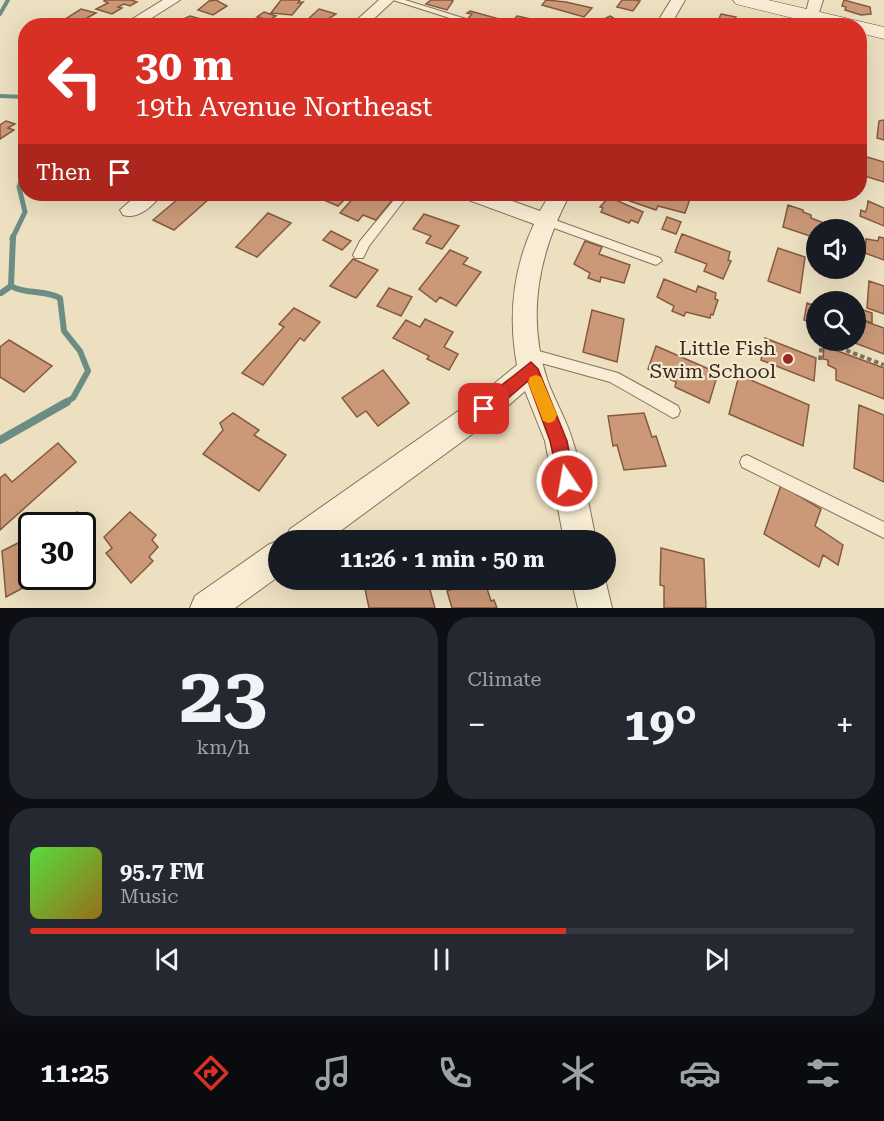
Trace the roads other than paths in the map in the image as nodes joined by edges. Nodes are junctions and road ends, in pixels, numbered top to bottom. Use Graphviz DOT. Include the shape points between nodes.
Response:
graph roads {
  1 [pos="173,0"];
  2 [pos="387,0"];
  3 [pos="397,0"];
  4 [pos="678,0"];
  5 [pos="743,0"];
  6 [pos="814,8"];
  7 [pos="143,18"];
  8 [pos="366,18"];
  9 [pos="459,18"];
  10 [pos="669,18"];
  11 [pos="836,18"];
  12 [pos="867,29"];
  13 [pos="884,33"];
  14 [pos="142,201"];
  15 [pos="398,201"];
  16 [pos="492,201"];
  17 [pos="556,201"];
  18 [pos="130,210"];
  19 [pos="544,220"];
  20 [pos="359,255"];
  21 [pos="656,261"];
  22 [pos="529,361"];
  23 [pos="673,411"];
  24 [pos="747,462"];
  25 [pos="316,530"];
  26 [pos="578,530"];
  27 [pos="884,530"];
  28 [pos="268,564"];
  29 [pos="591,590"];
  30 [pos="207,608"];
  31 [pos="595,608"];
  1 -- 7 [label="street"];
  2 -- 8 [label="street"];
  3 -- 9 [label="lane"];
  4 -- 10 [label="street"];
  5 -- 6 [label="main road"];
  6 -- 11 [label="main road"];
  12 -- 13 [label="main road"];
  14 -- 18 [label="street"];
  15 -- 20 [label="lane"];
  16 -- 19 [label="street"];
  17 -- 19 [label="street"];
  19 -- 21 [label="lane"];
  19 -- 22 [label="street" via="529,258 524,330"];
  22 -- 23 [label="lane" via="567,362 613,377"];
  22 -- 25 [label="street" via="484,409"];
  22 -- 26 [label="street" via="558,441"];
  24 -- 27 [label="lane"];
  28 -- 30 [label="street"];
  29 -- 31 [label="street"];
}
